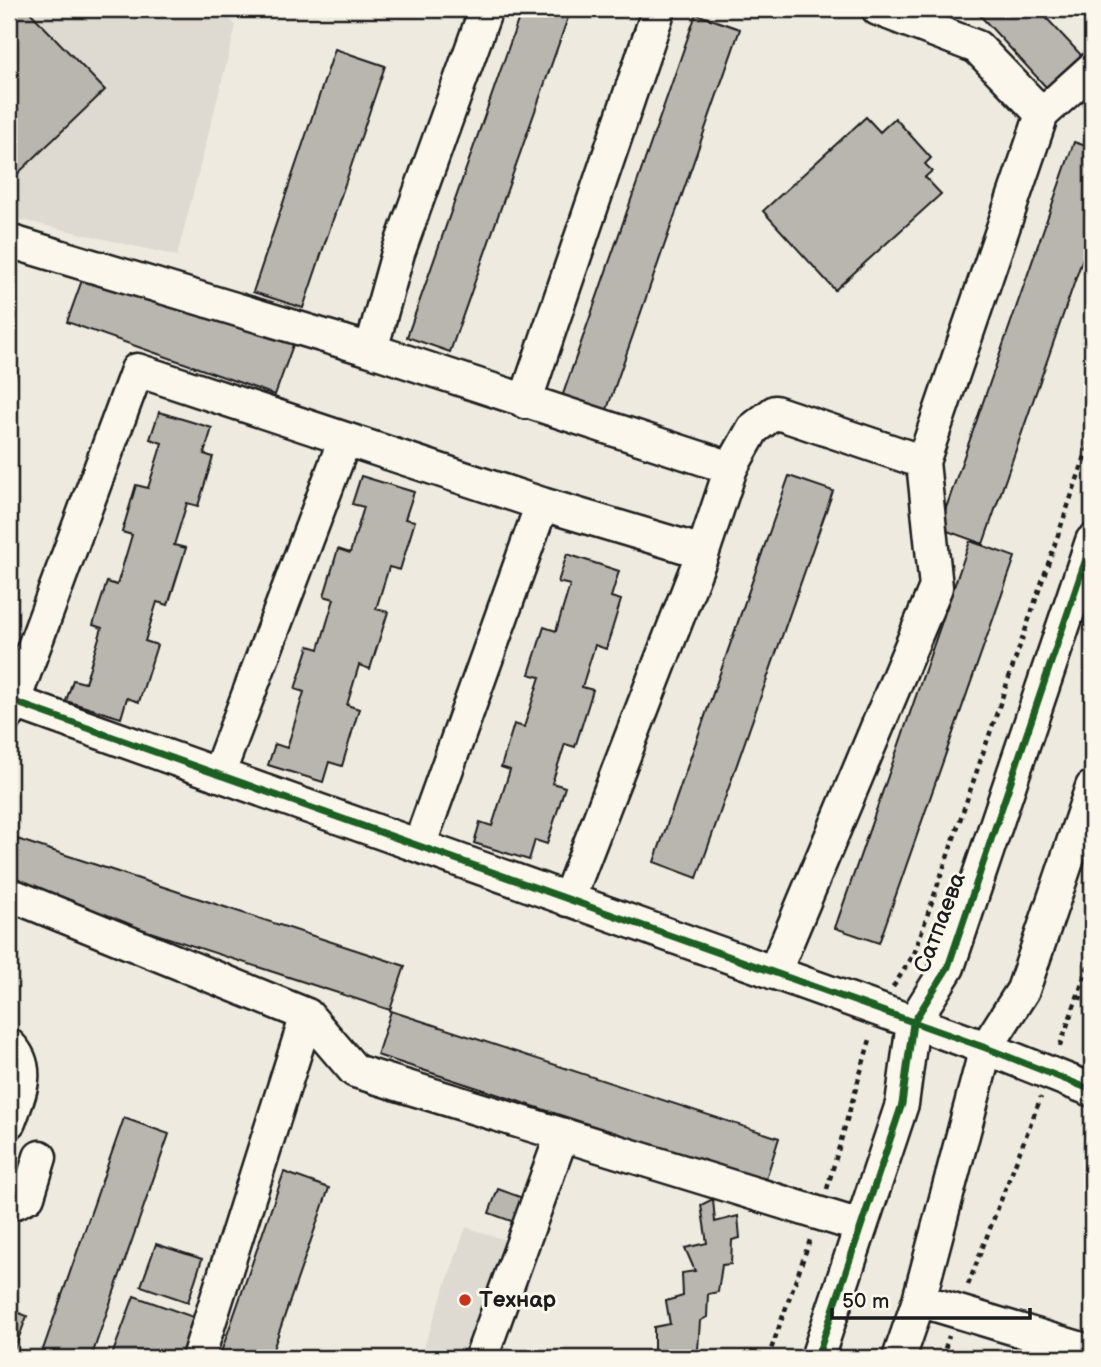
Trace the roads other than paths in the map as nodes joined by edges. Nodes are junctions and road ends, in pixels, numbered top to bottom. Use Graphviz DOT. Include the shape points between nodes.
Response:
graph roads {
  1 [pos="486,9"];
  2 [pos="659,9"];
  3 [pos="878,9"];
  4 [pos="942,9"];
  5 [pos="977,47"];
  6 [pos="1092,69"];
  7 [pos="1042,114"];
  8 [pos="9,241"];
  9 [pos="371,351"];
  10 [pos="525,402"];
  11 [pos="345,439"];
  12 [pos="923,462"];
  13 [pos="731,468"];
  14 [pos="542,504"];
  15 [pos="1092,541"];
  16 [pos="703,552"];
  17 [pos="10,705"];
  18 [pos="218,775"];
  19 [pos="1092,787"];
  20 [pos="419,846"];
  21 [pos="9,894"];
  22 [pos="568,900"];
  23 [pos="774,973"];
  24 [pos="307,1015"];
  25 [pos="913,1023"];
  26 [pos="9,1045"];
  27 [pos="986,1048"];
  28 [pos="1092,1090"];
  29 [pos="9,1122"];
  30 [pos="562,1135"];
  31 [pos="40,1157"];
  32 [pos="9,1201"];
  33 [pos="860,1227"];
  34 [pos="919,1300"];
  35 [pos="1092,1352"];
  36 [pos="198,1358"];
  37 [pos="481,1358"];
  38 [pos="817,1358"];
  39 [pos="899,1358"];
  1 -- 9 [label="street" via="398,253"];
  2 -- 10 [label="street"];
  3 -- 5 [label="street"];
  4 -- 5 [label="street"];
  5 -- 7 [label="street"];
  6 -- 7 [label="street"];
  7 -- 12 [label="street"];
  8 -- 9 [label="street"];
  9 -- 10 [label="street"];
  10 -- 13 [label="street"];
  11 -- 14 [label="street"];
  11 -- 17 [label="street" via="137,370"];
  11 -- 18 [label="street"];
  12 -- 13 [label="street" via="775,412 753,429"];
  12 -- 23 [label="street" via="936,587"];
  13 -- 16 [label="street"];
  14 -- 16 [label="street"];
  14 -- 20 [label="street"];
  15 -- 25 [label="street, Сатпаева" via="948,967"];
  16 -- 22 [label="street"];
  17 -- 18 [label="street"];
  18 -- 20 [label="street"];
  19 -- 27 [label="street" via="1023,990"];
  20 -- 22 [label="street"];
  21 -- 24 [label="street"];
  22 -- 23 [label="street"];
  23 -- 25 [label="street"];
  24 -- 30 [label="street" via="355,1071"];
  24 -- 36 [label="street"];
  25 -- 27 [label="street"];
  25 -- 33 [label="street, Сатпаева" via="902,1104"];
  26 -- 29 [label="street" via="23,1067 21,1091"];
  27 -- 28 [label="street"];
  27 -- 34 [label="street"];
  30 -- 33 [label="street"];
  30 -- 37 [label="street"];
  31 -- 32 [label="street" via="28,1196"];
  33 -- 38 [label="street, Сатпаева"];
  34 -- 35 [label="street"];
  34 -- 39 [label="street"];
}
